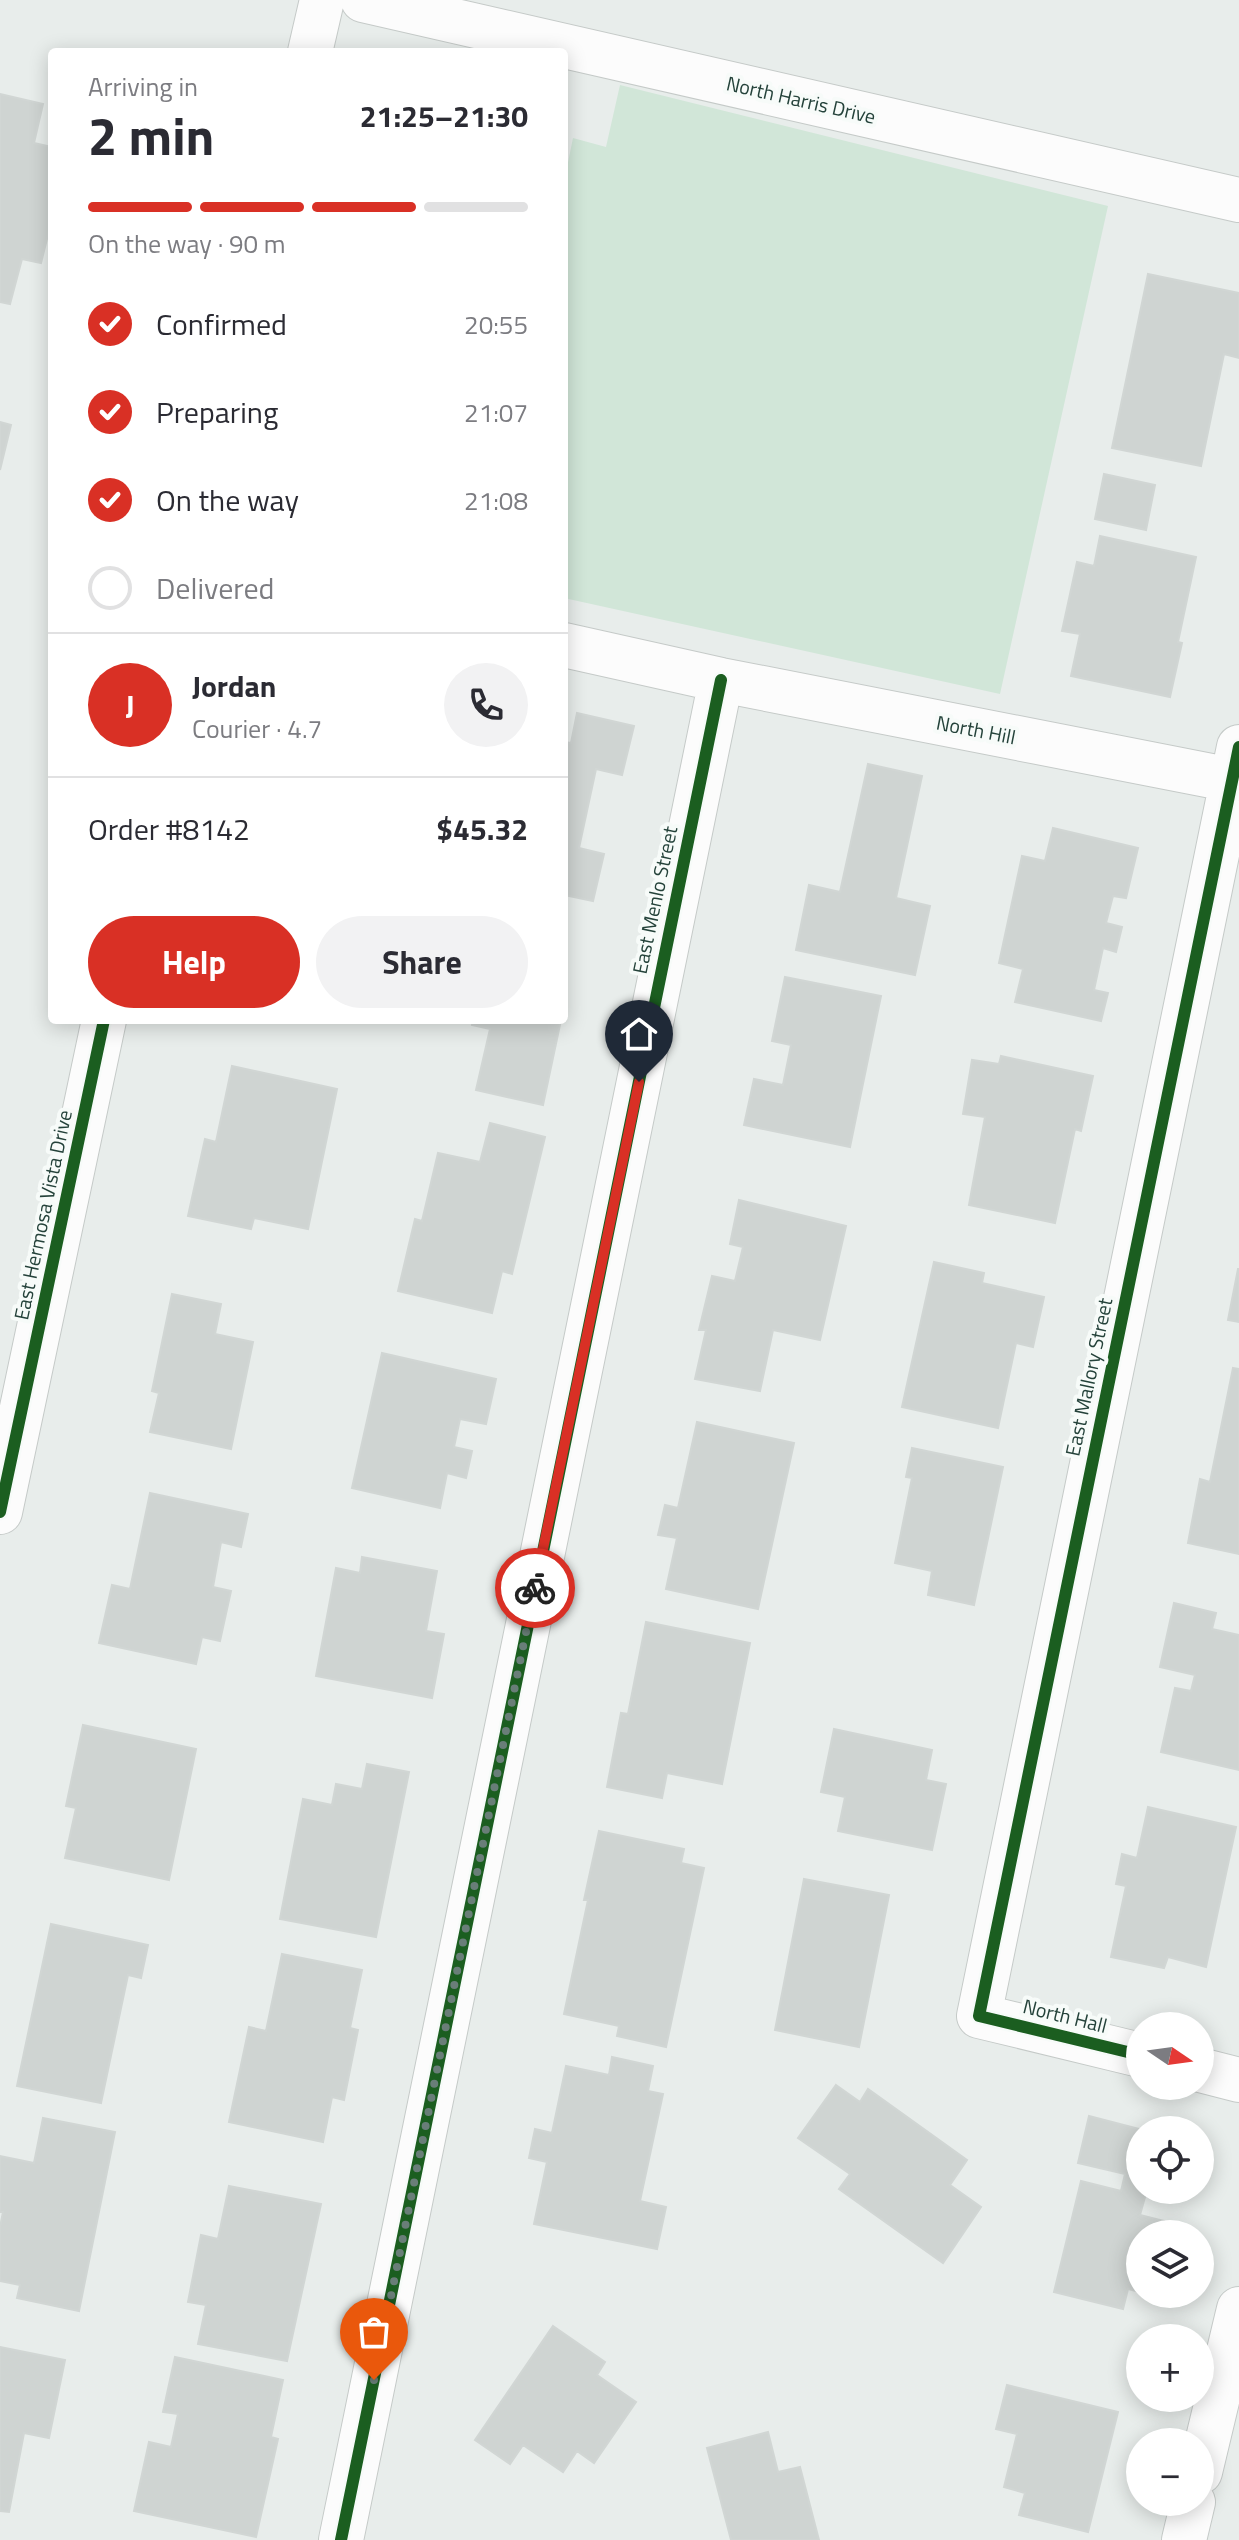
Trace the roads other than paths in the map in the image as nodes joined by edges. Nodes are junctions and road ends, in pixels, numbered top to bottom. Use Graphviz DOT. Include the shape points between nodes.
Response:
graph roads {
  1 [pos="322,0"];
  2 [pos="363,0"];
  3 [pos="311,48"];
  4 [pos="1239,200"];
  5 [pos="568,646"];
  6 [pos="721,680"];
  7 [pos="1235,764"];
  8 [pos="103,1024"];
  9 [pos="0,1512"];
  10 [pos="979,2016"];
  11 [pos="1126,2052"];
  12 [pos="1214,2074"];
  13 [pos="1239,2080"];
  14 [pos="1239,2309"];
  15 [pos="1211,2428"];
  16 [pos="1190,2516"];
  17 [pos="351,2538"];
  18 [pos="1184,2540"];
  1 -- 3 [label="street"];
  2 -- 4 [label="street, North Harris Drive"];
  5 -- 6 [label="street, North Hill"];
  6 -- 7 [label="street, North Hill"];
  6 -- 17 [label="street, East Menlo Street"];
  7 -- 10 [label="street, East Mallory Street"];
  8 -- 9 [label="street, East Hermosa Vista Drive"];
  10 -- 11 [label="street, North Hall"];
  12 -- 13 [label="street"];
  14 -- 15 [label="street"];
  16 -- 18 [label="street"];
}
